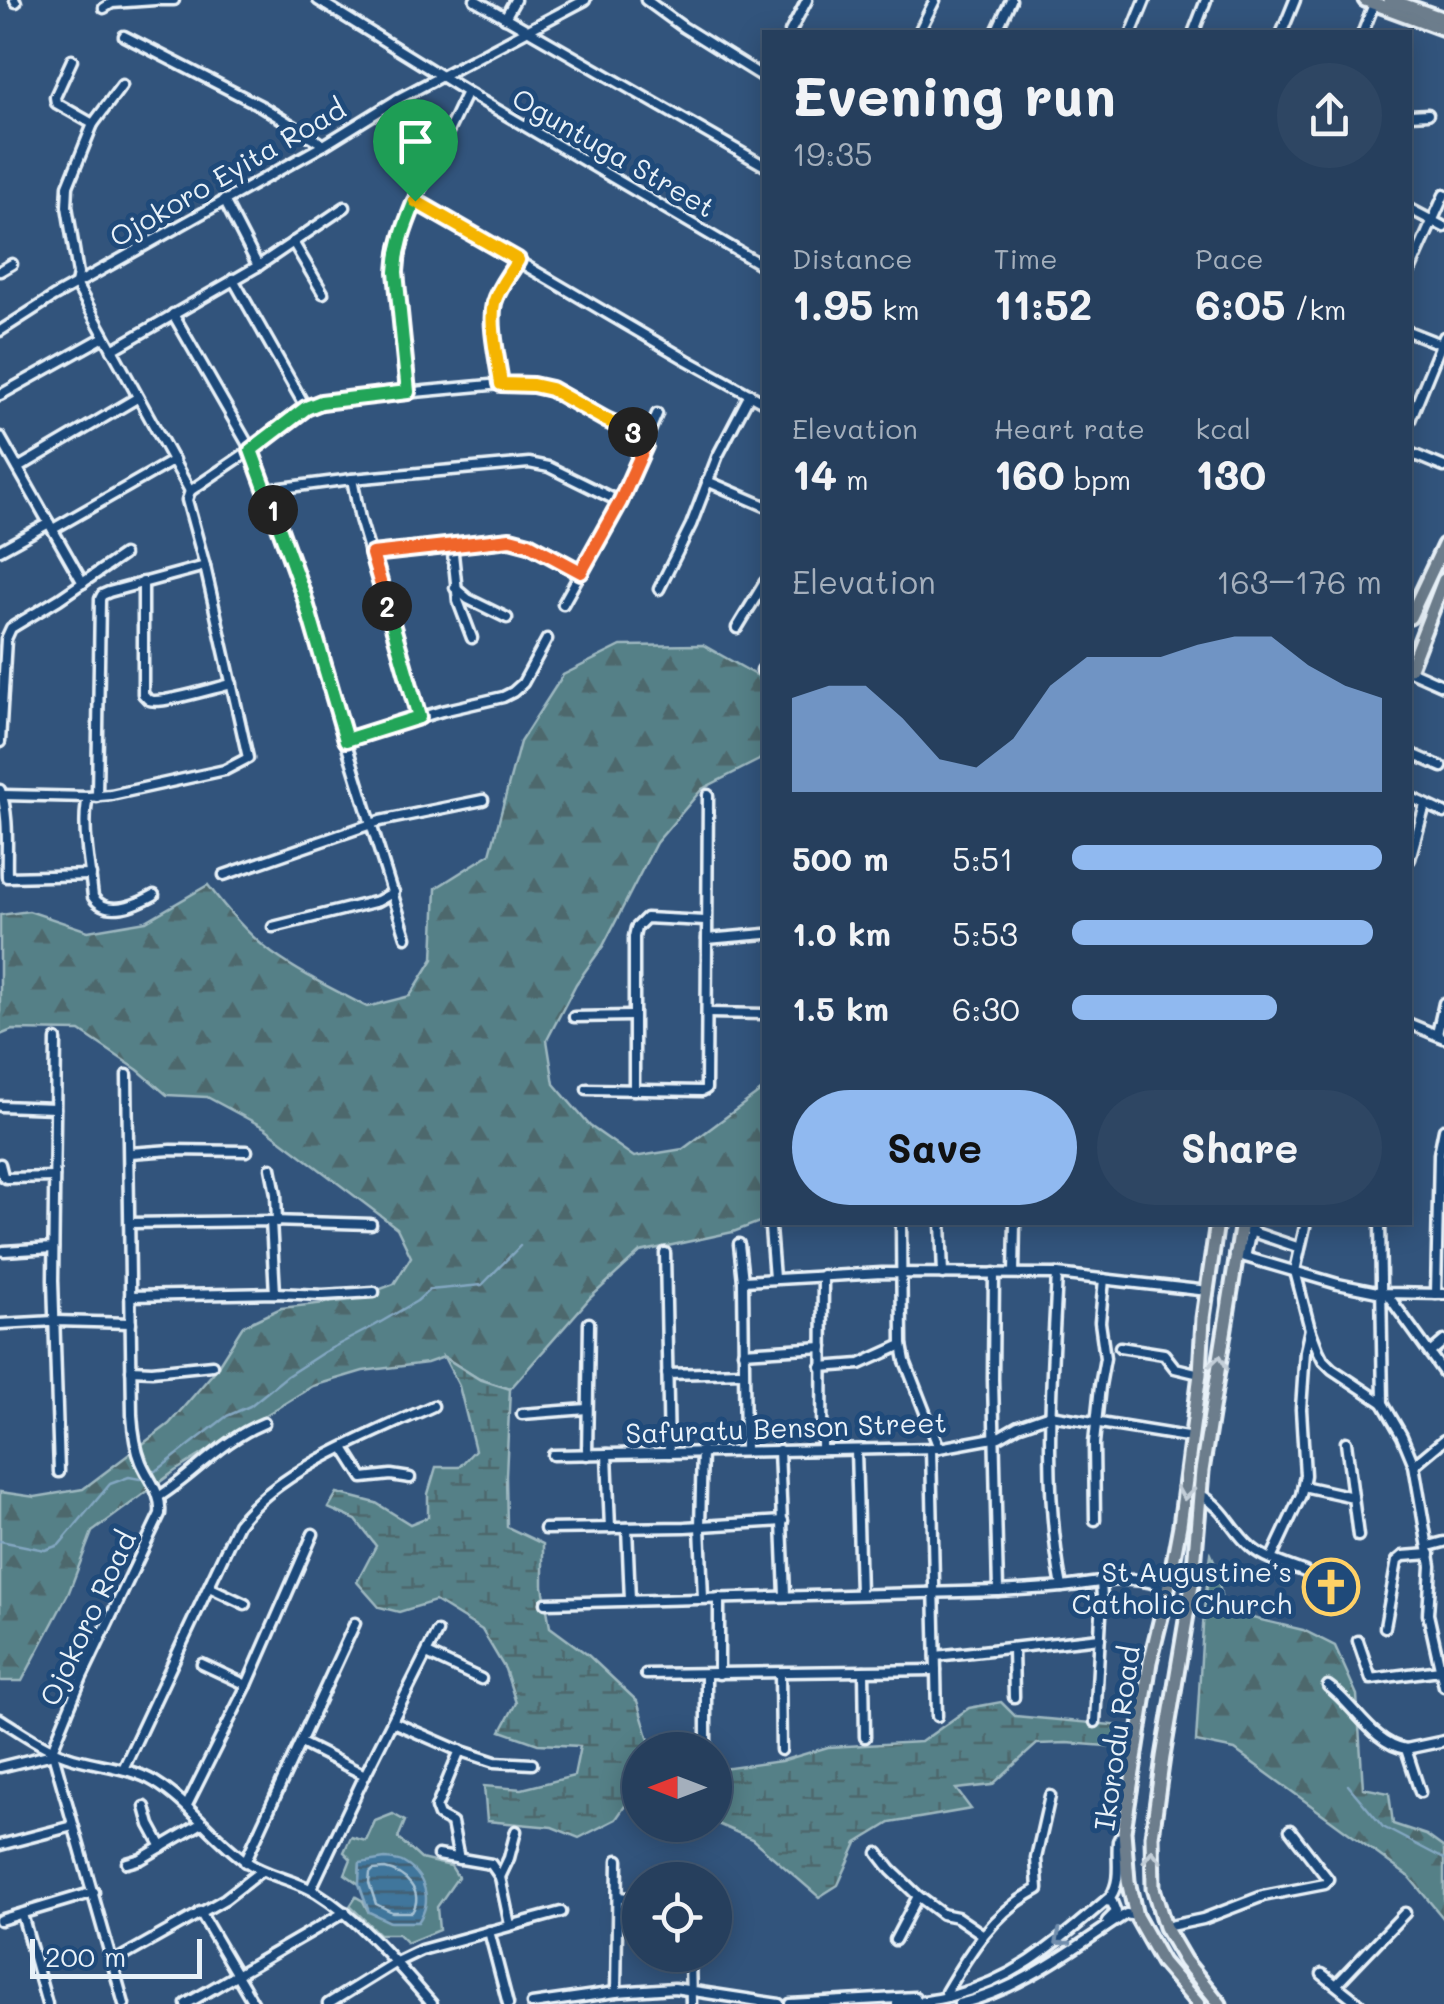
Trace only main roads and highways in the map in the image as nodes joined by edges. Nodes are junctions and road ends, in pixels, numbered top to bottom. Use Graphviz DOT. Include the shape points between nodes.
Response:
graph roads {
  1 [pos="1390,0"];
  2 [pos="1369,2"];
  3 [pos="1439,22"];
  4 [pos="1444,545"];
  5 [pos="1444,580"];
  6 [pos="1412,614"];
  7 [pos="1412,664"];
  8 [pos="1217,1225"];
  9 [pos="1247,1226"];
  10 [pos="1153,1888"];
  11 [pos="1130,1889"];
  12 [pos="1138,1921"];
  13 [pos="1163,1922"];
  14 [pos="1198,2004"];
  15 [pos="1220,2004"];
  1 -- 3 [label="highway"];
  2 -- 3 [label="highway"];
  4 -- 6 [label="highway"];
  5 -- 7 [label="highway"];
  8 -- 11 [label="highway, Ikorodu Road, one-way" via="1193,1438 1124,1836"];
  10 -- 9 [label="highway, Ikorodu Road, one-way" via="1152,1836 1200,1494"];
  10 -- 11 [label="highway" via="1144,1894"];
  10 -- 13 [label="highway, Ikorodu Road"];
  11 -- 12 [label="highway, Ikorodu Road"];
  12 -- 13 [label="highway" via="1149,1913"];
  12 -- 14 [label="highway, Ikorodu Road"];
  13 -- 15 [label="highway, Ikorodu Road"];
}
